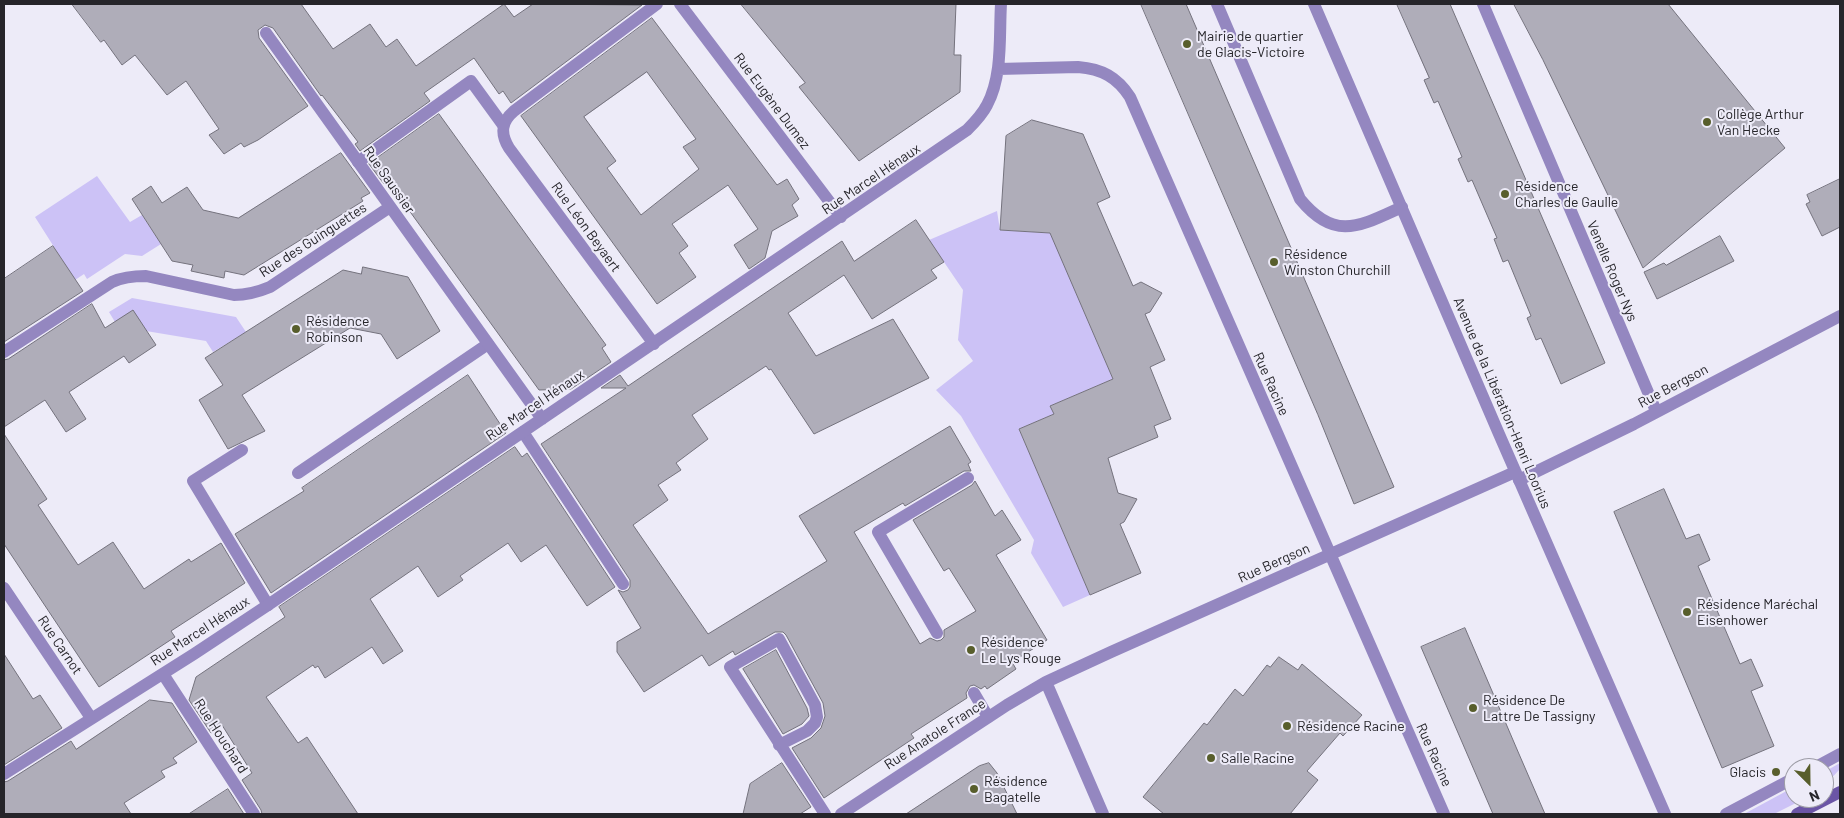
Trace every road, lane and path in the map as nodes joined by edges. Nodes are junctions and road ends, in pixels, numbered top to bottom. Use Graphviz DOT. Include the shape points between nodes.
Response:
graph roads {
  1 [pos="657,4"];
  2 [pos="680,4"];
  3 [pos="1001,4"];
  4 [pos="1217,4"];
  5 [pos="1314,4"];
  6 [pos="1483,4"];
  7 [pos="266,33"];
  8 [pos="998,69"];
  9 [pos="503,125"];
  10 [pos="358,162"];
  11 [pos="390,207"];
  12 [pos="1402,207"];
  13 [pos="841,217"];
  14 [pos="1840,316"];
  15 [pos="488,344"];
  16 [pos="654,344"];
  17 [pos="4,352"];
  18 [pos="1656,412"];
  19 [pos="542,420"];
  20 [pos="523,432"];
  21 [pos="242,450"];
  22 [pos="298,473"];
  23 [pos="1517,476"];
  24 [pos="968,478"];
  25 [pos="1330,554"];
  26 [pos="623,584"];
  27 [pos="4,588"];
  28 [pos="268,605"];
  29 [pos="937,633"];
  30 [pos="162,674"];
  31 [pos="1046,682"];
  32 [pos="974,693"];
  33 [pos="988,717"];
  34 [pos="91,718"];
  35 [pos="779,745"];
  36 [pos="4,774"];
  37 [pos="1784,783"];
  38 [pos="1840,792"];
  39 [pos="254,814"];
  40 [pos="825,814"];
  41 [pos="841,814"];
  42 [pos="1103,814"];
  43 [pos="1444,814"];
  44 [pos="1665,814"];
  45 [pos="1726,814"];
  46 [pos="1797,814"];
  1 -- 9 [label="street" via="514,111"];
  2 -- 13 [label="street, Rue Eugène Dumez"];
  3 -- 8 [label="street, Rue Marcel Hénaux"];
  4 -- 12 [label="street" via="1300,199 1309,210 1326,222 1348,227 1361,225"];
  5 -- 12 [label="street, Avenue de la Libération-Henri Loorius"];
  6 -- 18 [label="street, Venelle Roger Nys"];
  7 -- 10 [label="street, Rue Saussier"];
  8 -- 13 [label="street, Rue Marcel Hénaux" via="987,106 967,130"];
  8 -- 25 [label="street, Rue Racine" via="1090,68 1108,75 1123,87 1137,110"];
  9 -- 10 [label="street, Rue Léon Beyaert" via="470,82"];
  9 -- 16 [label="street, Rue Léon Beyaert" via="503,136 509,148"];
  10 -- 11 [label="street, Rue Saussier"];
  11 -- 15 [label="street, Rue Saussier"];
  11 -- 17 [label="street, Rue des Guinguettes" via="259,292 234,295 146,276 122,278"];
  12 -- 23 [label="street, Avenue de la Libération-Henri Loorius"];
  13 -- 16 [label="street, Rue Marcel Hénaux"];
  14 -- 18 [label="street, Rue Bergson"];
  15 -- 19 [label="street, Rue Saussier"];
  15 -- 22 [label="street"];
  16 -- 19 [label="street, Rue Marcel Hénaux"];
  18 -- 23 [label="street, Rue Bergson"];
  19 -- 20 [label="street, Rue Marcel Hénaux"];
  20 -- 26 [label="street"];
  20 -- 28 [label="street, Rue Marcel Hénaux"];
  21 -- 28 [label="street" via="193,481"];
  23 -- 25 [label="street, Rue Bergson"];
  23 -- 44 [label="street, Avenue de la Libération-Henri Loorius"];
  24 -- 29 [label="street" via="878,532"];
  25 -- 31 [label="street, Rue Bergson"];
  25 -- 43 [label="street, Rue Racine"];
  27 -- 34 [label="street, Rue Carnot"];
  28 -- 30 [label="street, Rue Marcel Hénaux"];
  30 -- 34 [label="street, Rue Marcel Hénaux"];
  30 -- 39 [label="street, Rue Houchard"];
  31 -- 33 [label="street, Rue Anatole France"];
  31 -- 42 [label="street"];
  32 -- 33 [label="street"];
  33 -- 41 [label="street, Rue Anatole France"];
  34 -- 36 [label="street, Rue Marcel Hénaux"];
  35 -- 35 [label="street" via="730,667 779,639 815,705 817,717 807,731"];
  35 -- 40 [label="street"];
  37 -- 45 [label="street"];
  38 -- 46 [label="main road"];
}
